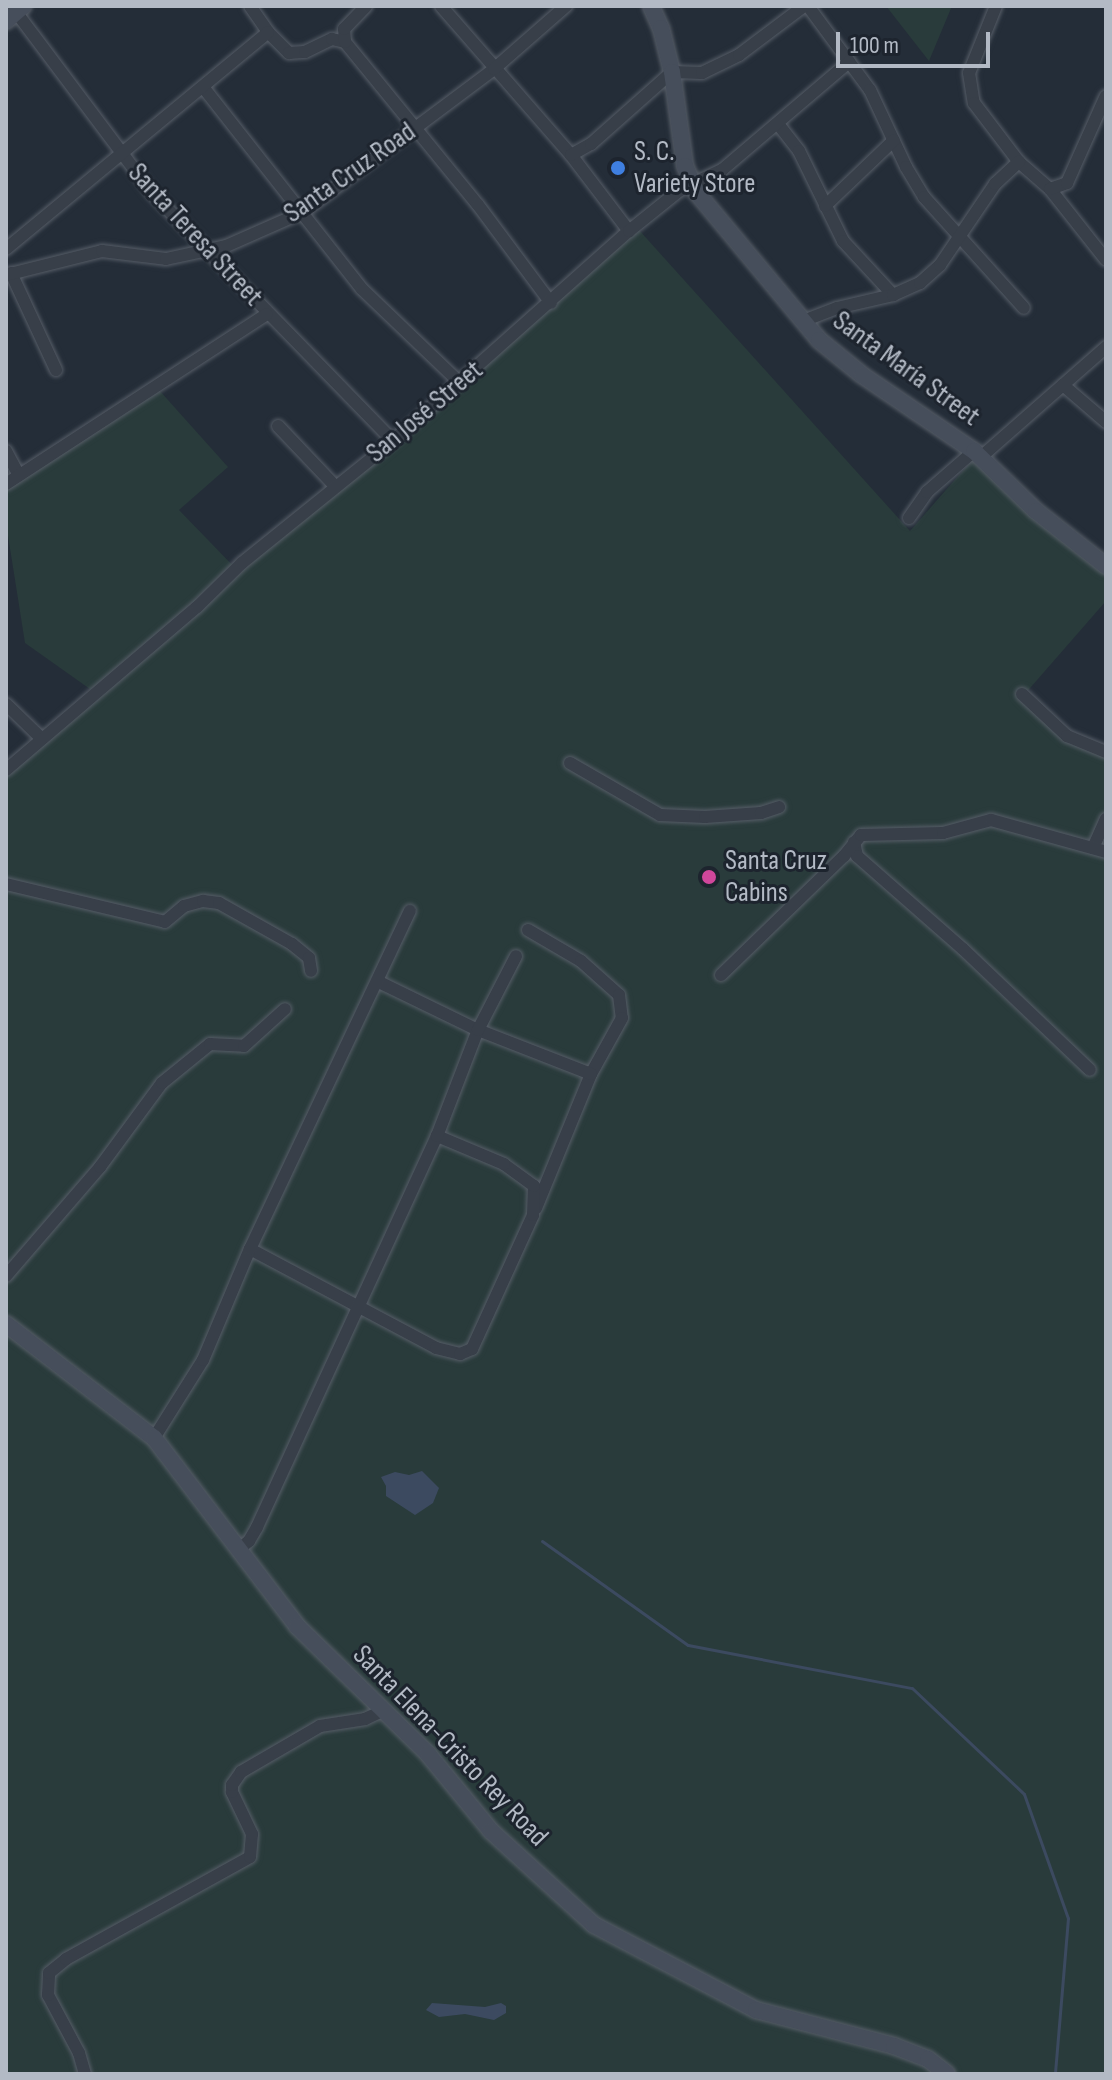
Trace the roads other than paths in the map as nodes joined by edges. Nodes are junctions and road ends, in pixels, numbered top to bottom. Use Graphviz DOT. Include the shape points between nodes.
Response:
graph roads {
  1 [pos="250,6"];
  2 [pos="366,6"];
  3 [pos="441,6"];
  4 [pos="566,6"];
  5 [pos="651,6"];
  6 [pos="806,6"];
  7 [pos="996,6"];
  8 [pos="15,13"];
  9 [pos="268,32"];
  10 [pos="340,37"];
  11 [pos="849,62"];
  12 [pos="494,69"];
  13 [pos="672,72"];
  14 [pos="203,87"];
  15 [pos="1106,96"];
  16 [pos="778,124"];
  17 [pos="416,127"];
  18 [pos="894,140"];
  19 [pos="119,152"];
  20 [pos="571,155"];
  21 [pos="1019,162"];
  22 [pos="691,184"];
  23 [pos="1050,189"];
  24 [pos="825,206"];
  25 [pos="303,212"];
  26 [pos="629,231"];
  27 [pos="959,237"];
  28 [pos="6,249"];
  29 [pos="208,250"];
  30 [pos="1106,260"];
  31 [pos="8,274"];
  32 [pos="893,295"];
  33 [pos="551,303"];
  34 [pos="1024,308"];
  35 [pos="267,314"];
  36 [pos="803,321"];
  37 [pos="1106,347"];
  38 [pos="56,370"];
  39 [pos="460,383"];
  40 [pos="1063,385"];
  41 [pos="1106,422"];
  42 [pos="278,426"];
  43 [pos="393,441"];
  44 [pos="6,451"];
  45 [pos="977,454"];
  46 [pos="19,475"];
  47 [pos="6,484"];
  48 [pos="335,486"];
  49 [pos="909,518"];
  50 [pos="1106,566"];
  51 [pos="1022,694"];
  52 [pos="6,704"];
  53 [pos="41,738"];
  54 [pos="1106,752"];
  55 [pos="570,763"];
  56 [pos="6,770"];
  57 [pos="779,807"];
  58 [pos="1106,819"];
  59 [pos="854,842"];
  60 [pos="1100,850"];
  61 [pos="6,884"];
  62 [pos="410,911"];
  63 [pos="528,930"];
  64 [pos="516,956"];
  65 [pos="311,971"];
  66 [pos="721,975"];
  67 [pos="379,982"];
  68 [pos="285,1009"];
  69 [pos="478,1030"];
  70 [pos="1090,1070"];
  71 [pos="591,1074"];
  72 [pos="437,1136"];
  73 [pos="533,1215"];
  74 [pos="250,1249"];
  75 [pos="6,1276"];
  76 [pos="359,1305"];
  77 [pos="6,1324"];
  78 [pos="154,1438"];
  79 [pos="238,1550"];
  80 [pos="384,1710"];
  81 [pos="85,2074"];
  82 [pos="947,2074"];
  1 -- 9 [label="street"];
  2 -- 10 [label="street"];
  3 -- 12 [label="street"];
  4 -- 12 [label="street, Santa Cruz Road"];
  5 -- 13 [label="main road, Santa María Street"];
  6 -- 11 [label="street"];
  6 -- 13 [label="street" via="739,55 702,73"];
  7 -- 21 [label="street" via="972,62 970,92"];
  8 -- 19 [label="street, Santa Teresa Street"];
  9 -- 10 [label="street" via="289,53"];
  9 -- 14 [label="street"];
  10 -- 17 [label="street"];
  11 -- 16 [label="street, San José Street"];
  11 -- 18 [label="street" via="878,103"];
  12 -- 17 [label="street, Santa Cruz Road"];
  12 -- 20 [label="street"];
  13 -- 20 [label="street" via="591,144"];
  13 -- 22 [label="main road, Santa María Street"];
  14 -- 19 [label="street"];
  14 -- 25 [label="street"];
  15 -- 23 [label="street" via="1067,183"];
  16 -- 22 [label="street, San José Street" via="722,170"];
  16 -- 24 [label="street" via="799,151"];
  17 -- 25 [label="street, Santa Cruz Road"];
  17 -- 33 [label="street"];
  18 -- 24 [label="street"];
  18 -- 27 [label="street" via="924,197"];
  19 -- 28 [label="street"];
  19 -- 29 [label="street, Santa Teresa Street"];
  20 -- 26 [label="street"];
  21 -- 23 [label="street"];
  21 -- 27 [label="street" via="995,184"];
  22 -- 26 [label="street, San José Street"];
  22 -- 36 [label="main road, Santa María Street"];
  23 -- 30 [label="street"];
  24 -- 32 [label="street" via="843,241"];
  25 -- 29 [label="street, Santa Cruz Road"];
  25 -- 39 [label="street" via="362,289"];
  26 -- 33 [label="street, San José Street"];
  27 -- 32 [label="street" via="931,274"];
  27 -- 34 [label="street"];
  29 -- 31 [label="street, Santa Cruz Road" via="166,259 102,251"];
  29 -- 35 [label="street, Santa Teresa Street"];
  31 -- 38 [label="street"];
  32 -- 36 [label="street"];
  33 -- 39 [label="street, San José Street"];
  35 -- 43 [label="street, Santa Teresa Street"];
  35 -- 46 [label="street"];
  36 -- 45 [label="main road, Santa María Street" via="862,375"];
  37 -- 40 [label="street"];
  39 -- 43 [label="street, San José Street"];
  40 -- 41 [label="street"];
  40 -- 45 [label="street"];
  42 -- 48 [label="street"];
  43 -- 48 [label="street, San José Street"];
  44 -- 46 [label="street"];
  45 -- 49 [label="street" via="927,492"];
  45 -- 50 [label="main road, Santa María Street" via="1036,511"];
  46 -- 47 [label="street"];
  48 -- 53 [label="street, San José Street"];
  51 -- 54 [label="street" via="1067,736"];
  52 -- 53 [label="street"];
  53 -- 56 [label="street, San José Street"];
  55 -- 57 [label="street" via="660,815 705,817"];
  58 -- 60 [label="street"];
  59 -- 60 [label="street" via="861,835 943,833 991,820"];
  59 -- 66 [label="street"];
  59 -- 70 [label="street" via="863,862"];
  61 -- 65 [label="street" via="165,922 184,906 219,903 292,944 309,958"];
  62 -- 67 [label="street"];
  63 -- 71 [label="street" via="581,961 619,995 622,1018"];
  64 -- 69 [label="street"];
  67 -- 69 [label="street"];
  67 -- 74 [label="street"];
  68 -- 75 [label="street" via="244,1046 210,1044 162,1083 100,1167"];
  69 -- 71 [label="street"];
  69 -- 72 [label="street"];
  71 -- 73 [label="street"];
  72 -- 73 [label="street" via="504,1164 534,1186"];
  72 -- 76 [label="street"];
  73 -- 76 [label="street" via="472,1349 460,1354 436,1348"];
  74 -- 76 [label="street"];
  74 -- 78 [label="street" via="203,1360"];
  76 -- 79 [label="street" via="257,1527"];
  77 -- 78 [label="main road, Santa Elena-Cristo Rey Road"];
  78 -- 79 [label="main road, Santa Elena-Cristo Rey Road"];
  79 -- 80 [label="main road, Santa Elena-Cristo Rey Road" via="297,1626"];
  80 -- 81 [label="street" via="365,1719 320,1726 241,1772 232,1792 252,1834 250,1857 49,1973 48,1995"];
  80 -- 82 [label="main road, Santa Elena-Cristo Rey Road" via="491,1831 604,1932 756,2010 909,2051"];
}
